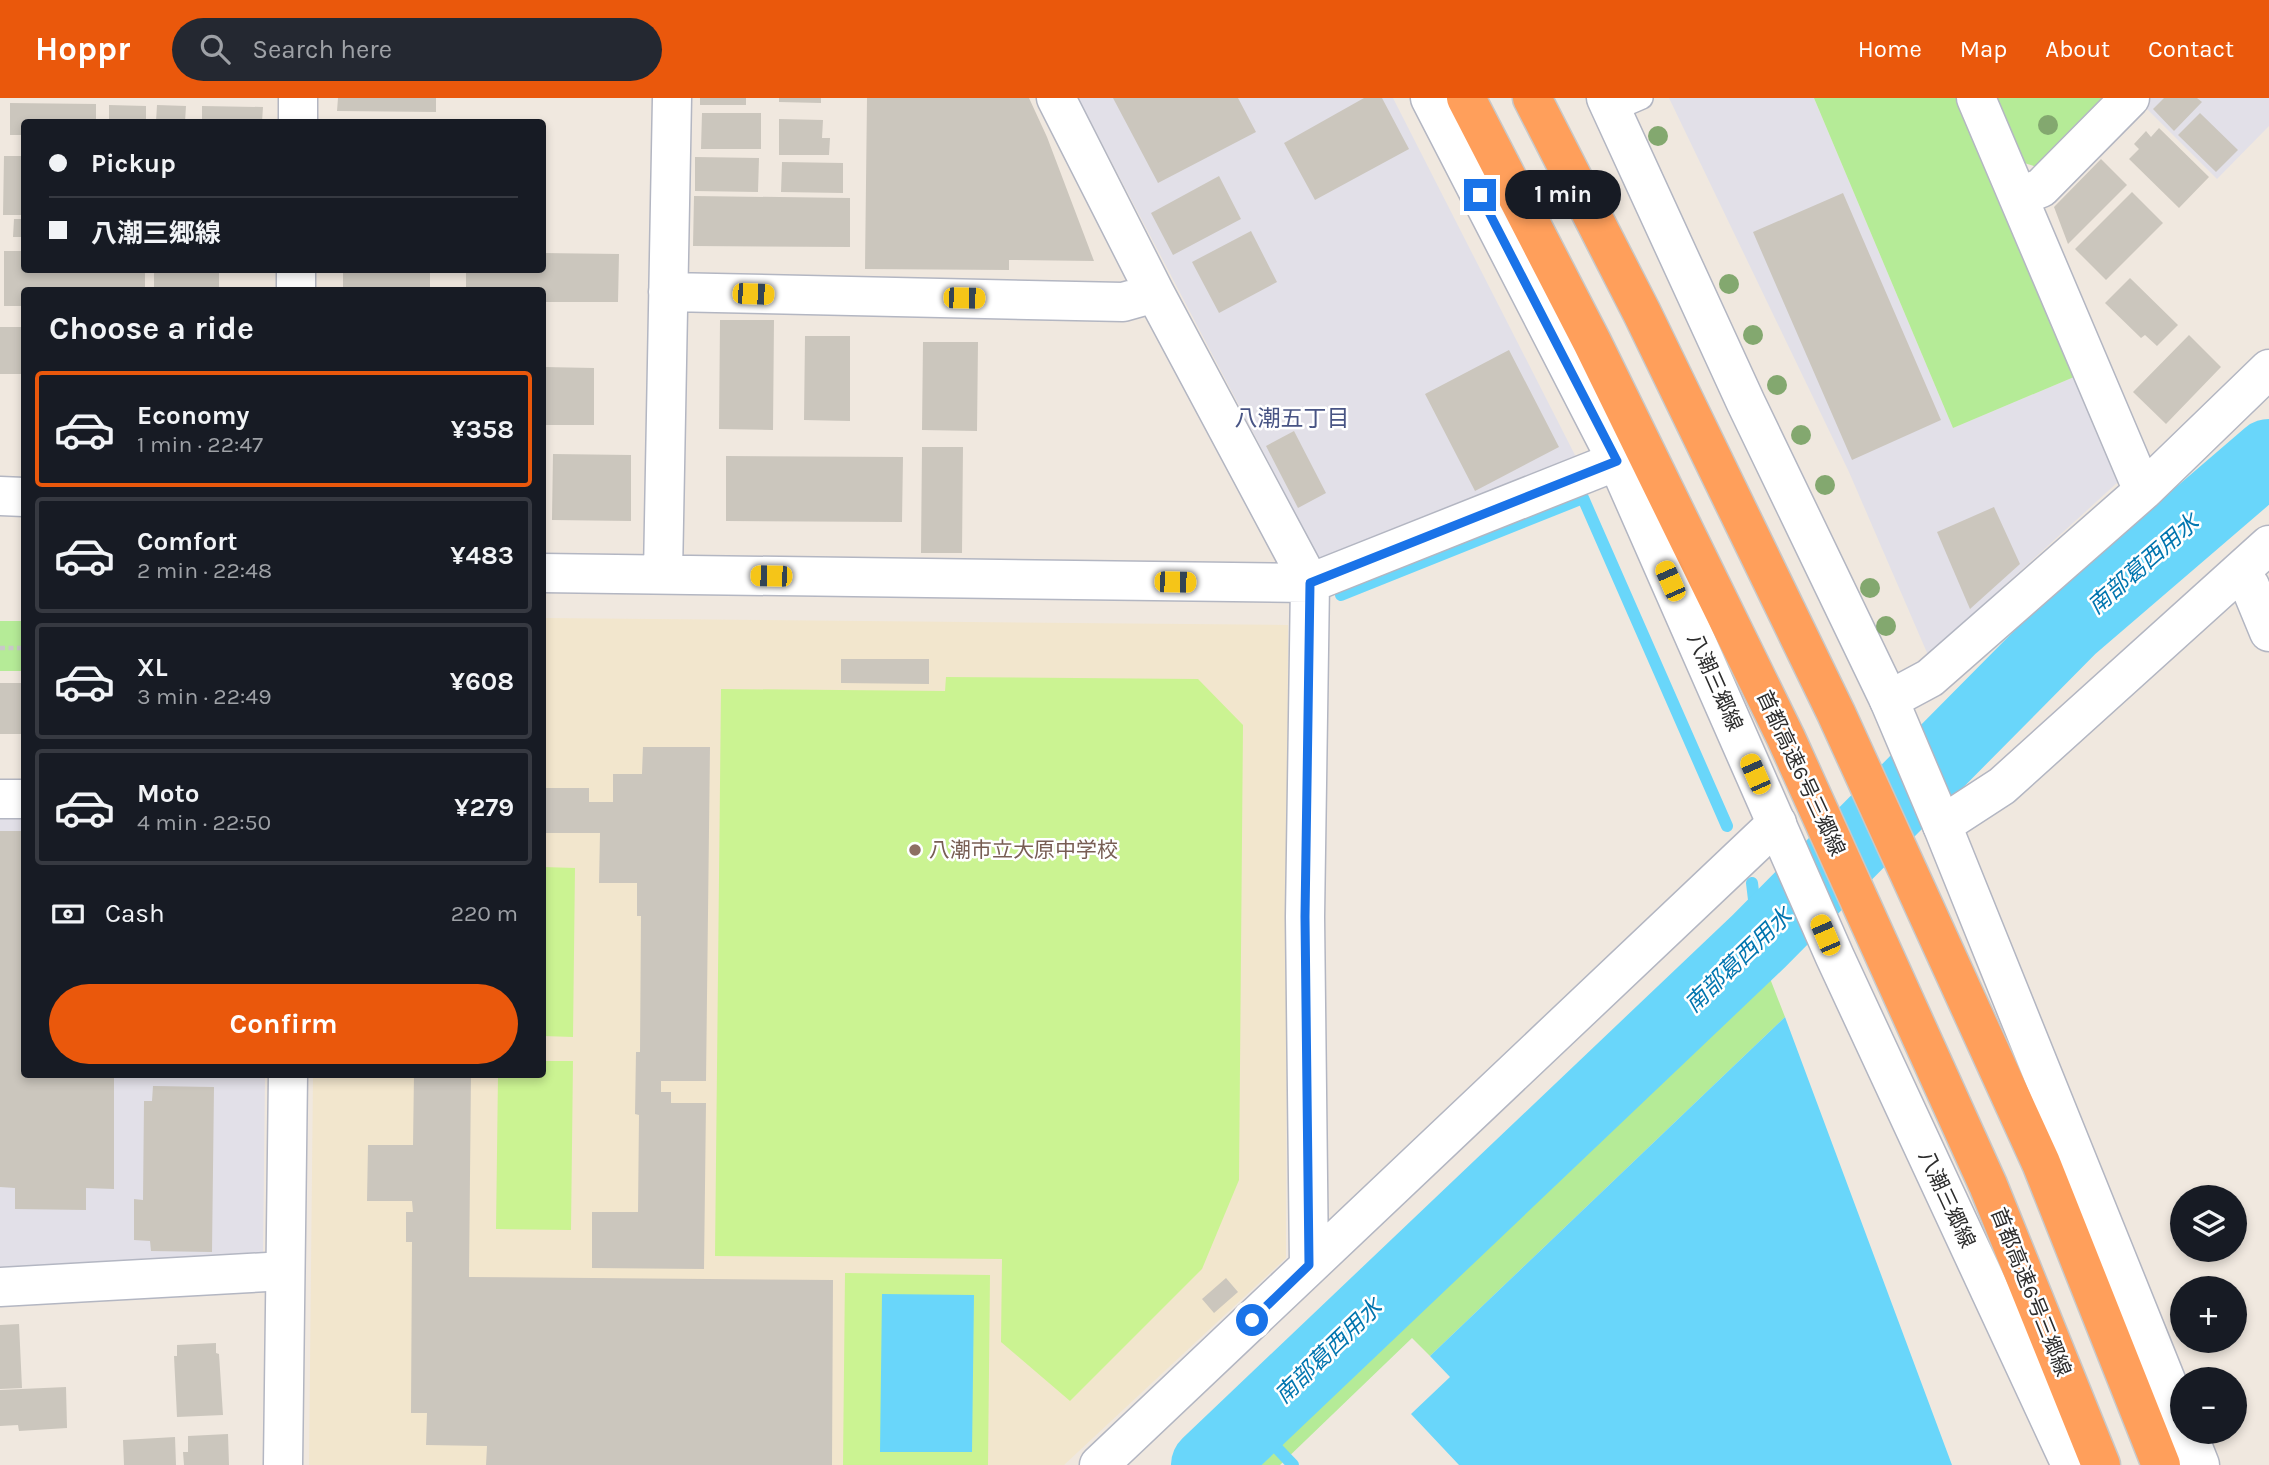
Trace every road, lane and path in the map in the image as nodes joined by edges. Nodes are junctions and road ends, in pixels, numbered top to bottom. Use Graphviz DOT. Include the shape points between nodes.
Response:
graph roads {
  1 [pos="298,98"];
  2 [pos="672,98"];
  3 [pos="1056,98"];
  4 [pos="1430,98"];
  5 [pos="1466,98"];
  6 [pos="1532,98"];
  7 [pos="1976,98"];
  8 [pos="2130,98"];
  9 [pos="1620,102"];
  10 [pos="298,119"];
  11 [pos="2018,197"];
  12 [pos="668,292"];
  13 [pos="1155,293"];
  14 [pos="2269,369"];
  15 [pos="1617,461"];
  16 [pos="2143,491"];
  17 [pos="0,496"];
  18 [pos="21,496"];
  19 [pos="2269,545"];
  20 [pos="546,573"];
  21 [pos="2240,573"];
  22 [pos="663,574"];
  23 [pos="1310,583"];
  24 [pos="2269,632"];
  25 [pos="0,648"];
  26 [pos="21,648"];
  27 [pos="1889,700"];
  28 [pos="0,799"];
  29 [pos="21,799"];
  30 [pos="1777,822"];
  31 [pos="1942,825"];
  32 [pos="288,1078"];
  33 [pos="1309,1265"];
  34 [pos="285,1271"];
  35 [pos="0,1287"];
  36 [pos="2170,1390"];
  37 [pos="2192,1444"];
  38 [pos="283,1465"];
  39 [pos="1099,1465"];
  40 [pos="2071,1465"];
  41 [pos="2101,1465"];
  42 [pos="2161,1465"];
  43 [pos="2200,1465"];
  1 -- 10 [label="street"];
  2 -- 12 [label="street"];
  3 -- 13 [label="street"];
  4 -- 15 [label="street, 八潮三郷線"];
  5 -- 41 [label="highway, 首都高速6号三郷線" via="1786,737 1989,1185"];
  6 -- 42 [label="highway" via="1836,713 2041,1163"];
  7 -- 11 [label="street"];
  8 -- 11 [label="street" via="2041,188"];
  9 -- 27 [label="street" via="1746,403"];
  11 -- 16 [label="street"];
  12 -- 13 [label="street" via="1123,302"];
  12 -- 22 [label="street"];
  13 -- 23 [label="street"];
  14 -- 16 [label="street"];
  15 -- 23 [label="street"];
  15 -- 30 [label="street, 八潮三郷線"];
  16 -- 27 [label="street" via="1930,678"];
  17 -- 18 [label="street"];
  19 -- 21 [label="street"];
  20 -- 22 [label="street"];
  21 -- 24 [label="street"];
  21 -- 31 [label="street" via="2002,786"];
  22 -- 23 [label="street"];
  23 -- 33 [label="street" via="1305,917"];
  25 -- 26 [label="path"];
  27 -- 31 [label="street"];
  28 -- 29 [label="street"];
  30 -- 33 [label="street"];
  30 -- 40 [label="street, 八潮三郷線"];
  31 -- 36 [label="street"];
  32 -- 34 [label="street"];
  33 -- 39 [label="street"];
  34 -- 35 [label="street"];
  34 -- 38 [label="street"];
  37 -- 43 [label="street"];
}
